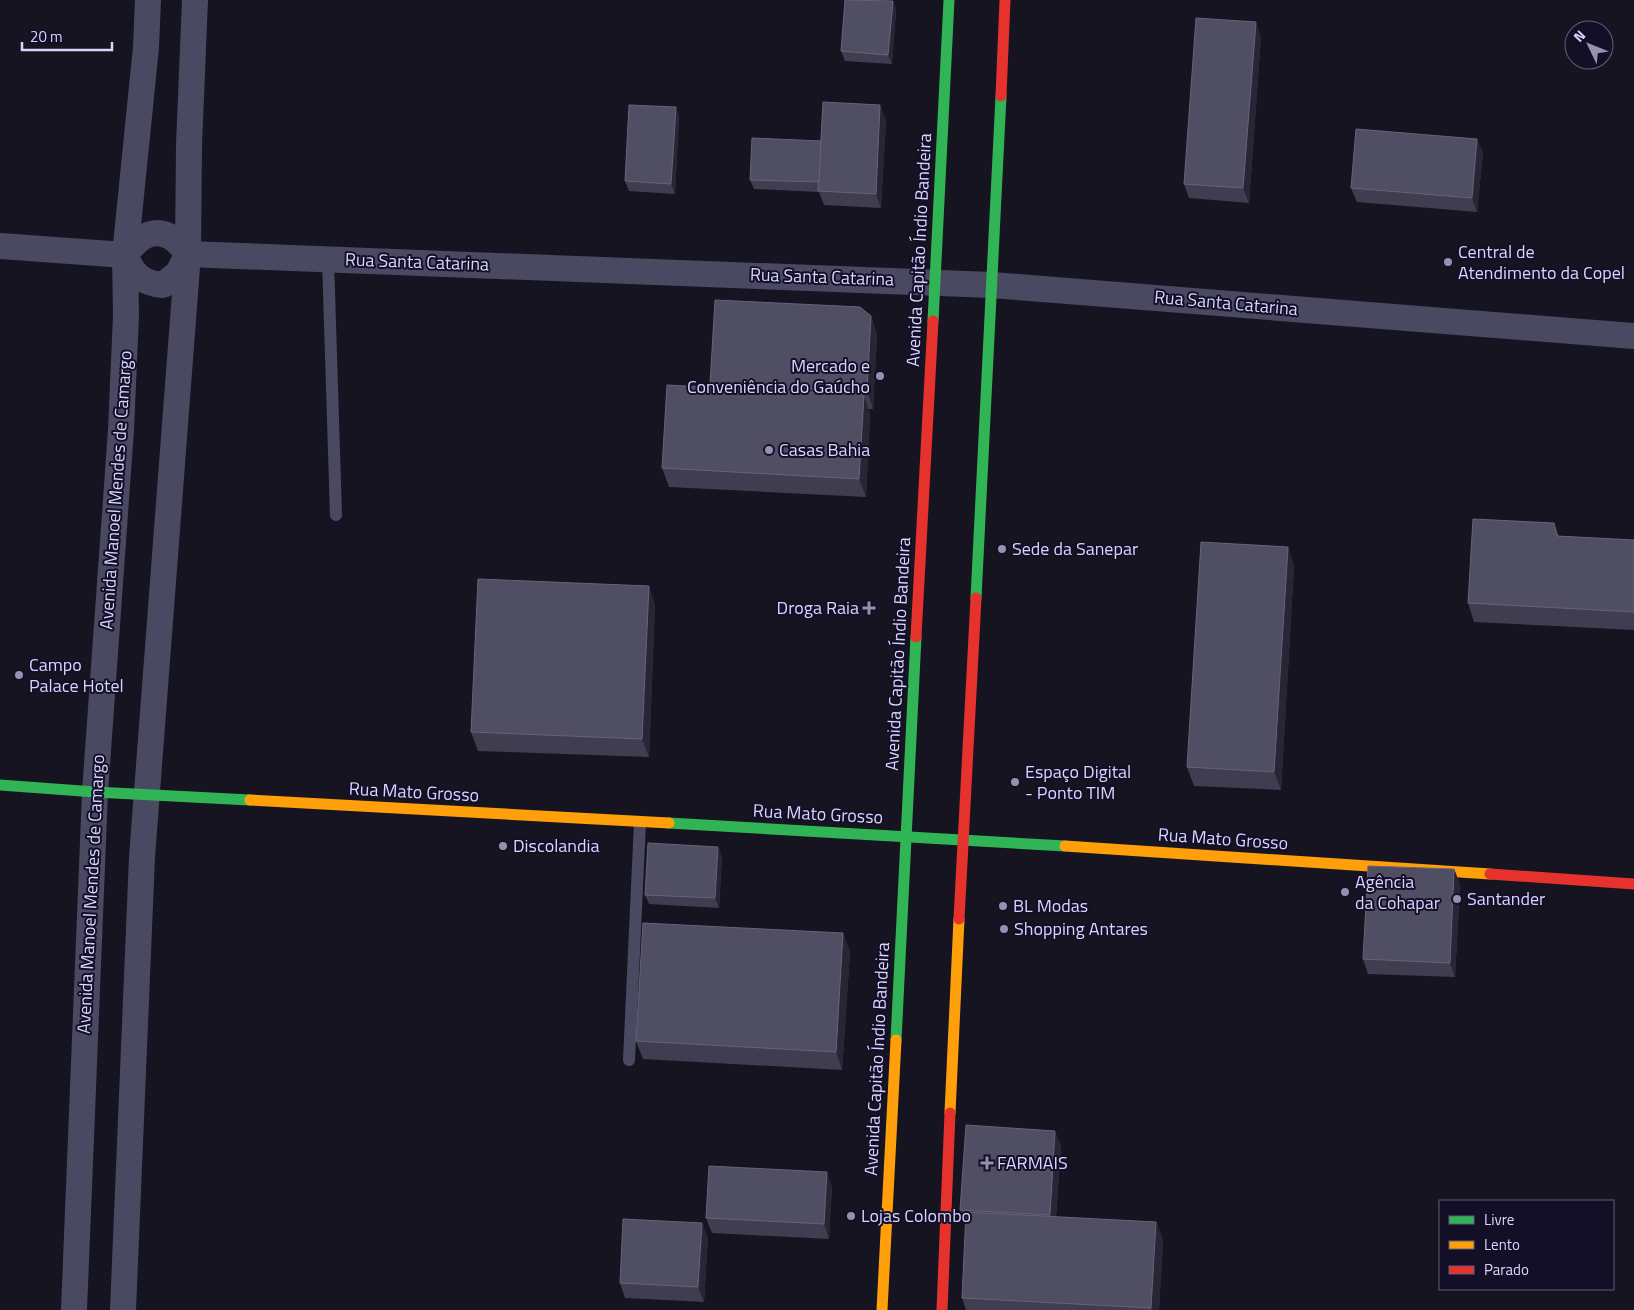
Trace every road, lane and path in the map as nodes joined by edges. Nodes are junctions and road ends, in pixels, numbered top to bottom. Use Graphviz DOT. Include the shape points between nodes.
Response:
graph roads {
  1 [pos="148,0"];
  2 [pos="195,0"];
  3 [pos="949,0"];
  4 [pos="1005,0"];
  5 [pos="0,246"];
  6 [pos="188,254"];
  7 [pos="125,255"];
  8 [pos="328,259"];
  9 [pos="934,282"];
  10 [pos="992,285"];
  11 [pos="1634,336"];
  12 [pos="336,515"];
  13 [pos="0,785"];
  14 [pos="95,792"];
  15 [pos="147,794"];
  16 [pos="640,822"];
  17 [pos="906,836"];
  18 [pos="964,839"];
  19 [pos="1634,884"];
  20 [pos="629,1060"];
  21 [pos="74,1310"];
  22 [pos="123,1310"];
  23 [pos="882,1310"];
  24 [pos="942,1310"];
  1 -- 7 [label="street, Avenida Manoel Mendes de Camargo"];
  2 -- 6 [label="street"];
  3 -- 9 [label="main road, Avenida Capitão Índio Bandeira"];
  4 -- 10 [label="main road"];
  5 -- 7 [label="street"];
  6 -- 7 [label="street" via="175,240 160,233 144,236"];
  6 -- 7 [label="street" via="178,273 163,285 140,278"];
  6 -- 8 [label="street, Rua Santa Catarina"];
  6 -- 15 [label="street"];
  7 -- 14 [label="street, Avenida Manoel Mendes de Camargo" via="122,411"];
  8 -- 9 [label="street, Rua Santa Catarina"];
  8 -- 12 [label="lane"];
  9 -- 10 [label="street, Rua Santa Catarina"];
  9 -- 17 [label="main road, Avenida Capitão Índio Bandeira"];
  10 -- 11 [label="street, Rua Santa Catarina"];
  10 -- 18 [label="main road"];
  13 -- 14 [label="main road, Rua Mato Grosso"];
  14 -- 15 [label="main road, Rua Mato Grosso"];
  14 -- 21 [label="street, Avenida Manoel Mendes de Camargo"];
  15 -- 16 [label="main road, Rua Mato Grosso"];
  15 -- 22 [label="street"];
  16 -- 17 [label="main road, Rua Mato Grosso"];
  16 -- 20 [label="lane"];
  17 -- 18 [label="main road, Rua Mato Grosso"];
  17 -- 23 [label="main road, Avenida Capitão Índio Bandeira"];
  18 -- 19 [label="main road, Rua Mato Grosso"];
  18 -- 24 [label="main road"];
}
